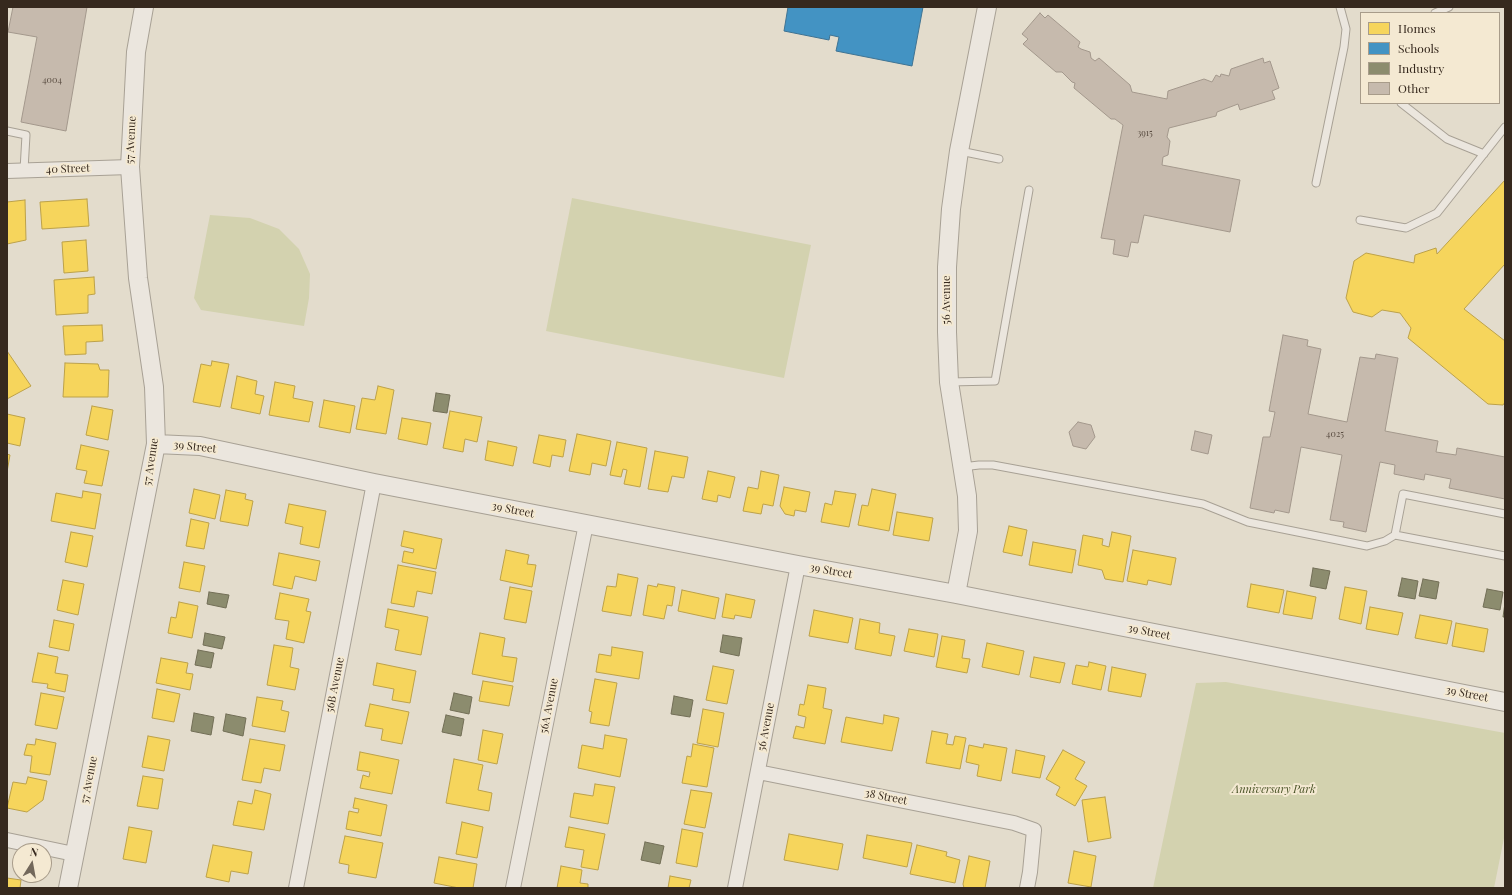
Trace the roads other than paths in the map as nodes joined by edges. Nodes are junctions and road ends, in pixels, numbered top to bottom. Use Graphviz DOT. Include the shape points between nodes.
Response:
graph roads {
  1 [pos="144,7"];
  2 [pos="987,7"];
  3 [pos="1340,7"];
  4 [pos="1449,7"];
  5 [pos="1437,12"];
  6 [pos="1402,104"];
  7 [pos="1505,127"];
  8 [pos="7,131"];
  9 [pos="959,151"];
  10 [pos="1484,154"];
  11 [pos="999,159"];
  12 [pos="130,167"];
  13 [pos="24,170"];
  14 [pos="7,171"];
  15 [pos="1316,183"];
  16 [pos="1029,190"];
  17 [pos="1360,220"];
  18 [pos="949,382"];
  19 [pos="156,444"];
  20 [pos="962,467"];
  21 [pos="374,483"];
  22 [pos="1505,514"];
  23 [pos="586,524"];
  24 [pos="1395,535"];
  25 [pos="1505,556"];
  26 [pos="798,566"];
  27 [pos="956,594"];
  28 [pos="1505,702"];
  29 [pos="758,772"];
  30 [pos="7,840"];
  31 [pos="74,854"];
  32 [pos="68,888"];
  33 [pos="296,888"];
  34 [pos="513,888"];
  35 [pos="735,888"];
  36 [pos="1027,888"];
  1 -- 12 [label="street, 57 Avenue" via="136,52"];
  2 -- 9 [label="street, 56 Avenue"];
  3 -- 15 [label="lane" via="1346,29 1344,47"];
  4 -- 5 [label="lane"];
  6 -- 10 [label="lane" via="1447,139"];
  7 -- 10 [label="lane"];
  8 -- 13 [label="lane" via="26,135"];
  9 -- 11 [label="lane"];
  9 -- 18 [label="street, 56 Avenue" via="947,267"];
  10 -- 17 [label="lane" via="1437,213 1406,228"];
  12 -- 13 [label="street, 40 Street"];
  12 -- 19 [label="street, 57 Avenue" via="138,278 154,387"];
  13 -- 14 [label="street, 40 Street"];
  16 -- 18 [label="lane" via="995,381"];
  18 -- 20 [label="street, 56 Avenue"];
  19 -- 21 [label="street, 39 Street" via="200,446"];
  19 -- 31 [label="street, 57 Avenue"];
  20 -- 24 [label="lane" via="993,465 1203,504 1248,522 1367,546"];
  20 -- 27 [label="street, 56 Avenue" via="967,496 968,531"];
  21 -- 23 [label="street, 39 Street"];
  21 -- 33 [label="street, 56B Avenue"];
  22 -- 24 [label="lane" via="1404,494"];
  23 -- 26 [label="street, 39 Street"];
  23 -- 34 [label="street, 56A Avenue"];
  24 -- 25 [label="lane"];
  26 -- 27 [label="street, 39 Street"];
  26 -- 29 [label="street, 56 Avenue"];
  27 -- 28 [label="street, 39 Street"];
  29 -- 35 [label="street, 56 Avenue"];
  29 -- 36 [label="street, 38 Street" via="1014,823 1034,830"];
  30 -- 31 [label="street"];
  31 -- 32 [label="street, 57 Avenue"];
}
